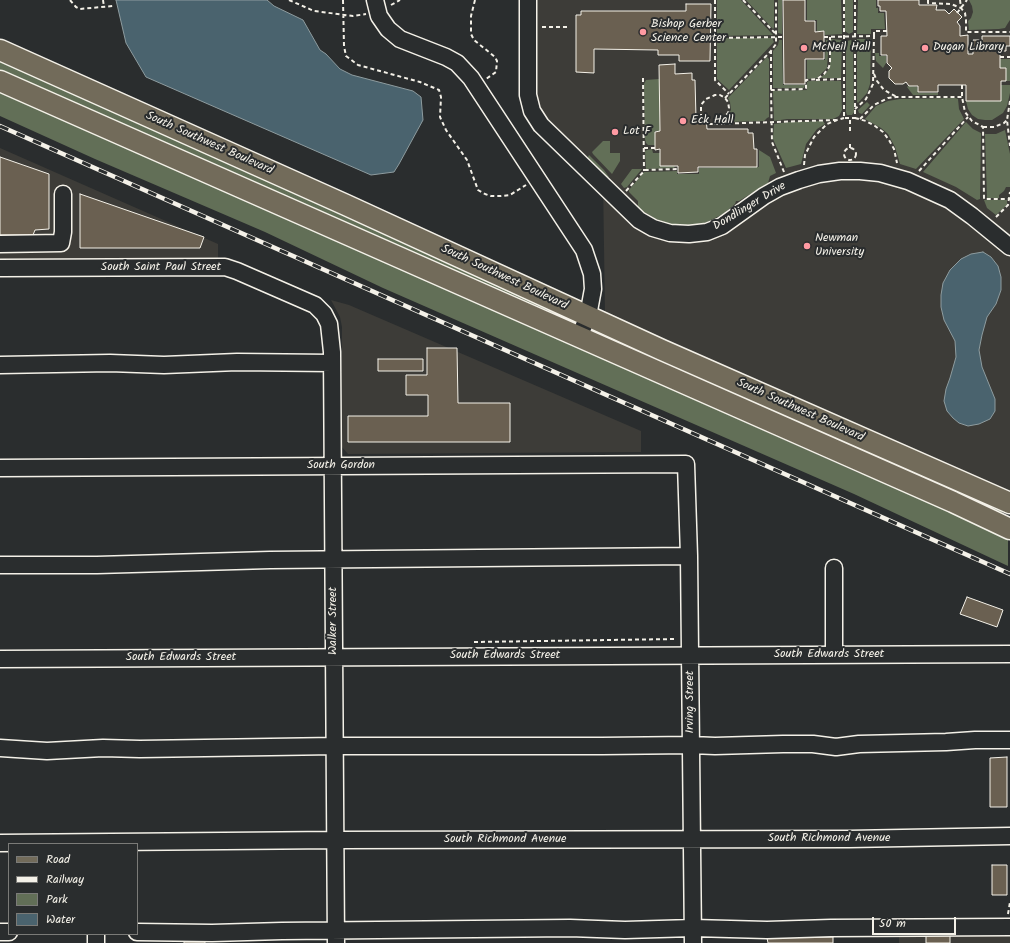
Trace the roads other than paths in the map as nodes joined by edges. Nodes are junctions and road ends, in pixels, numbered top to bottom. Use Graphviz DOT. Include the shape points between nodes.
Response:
graph roads {
  1 [pos="528,0"];
  2 [pos="376,5"];
  3 [pos="0,50"];
  4 [pos="0,81"];
  5 [pos="63,194"];
  6 [pos="60,243"];
  7 [pos="0,244"];
  8 [pos="1010,247"];
  9 [pos="0,268"];
  10 [pos="59,268"];
  11 [pos="314,305"];
  12 [pos="588,316"];
  13 [pos="579,337"];
  14 [pos="332,363"];
  15 [pos="0,365"];
  16 [pos="683,464"];
  17 [pos="333,466"];
  18 [pos="0,468"];
  19 [pos="1010,503"];
  20 [pos="1010,528"];
  21 [pos="689,556"];
  22 [pos="334,560"];
  23 [pos="0,565"];
  24 [pos="834,568"];
  25 [pos="1010,654"];
  26 [pos="690,655"];
  27 [pos="834,655"];
  28 [pos="334,657"];
  29 [pos="0,659"];
  30 [pos="1010,740"];
  31 [pos="691,745"];
  32 [pos="335,746"];
  33 [pos="0,748"];
  34 [pos="1010,836"];
  35 [pos="692,839"];
  36 [pos="336,840"];
  37 [pos="0,843"];
  38 [pos="1010,927"];
  39 [pos="138,932"];
  40 [pos="693,935"];
  41 [pos="854,936"];
  42 [pos="336,937"];
  43 [pos="212,938"];
  1 -- 8 [label="street, Dondlinger Drive" via="528,96 532,111 540,125 639,220 653,228 670,233 707,232 722,226 780,187 819,174 860,171 880,173 908,181 950,200"];
  2 -- 12 [label="street" via="379,16 388,29 400,39 457,63 471,78 584,250 593,281"];
  3 -- 12 [label="main road, South Southwest Boulevard"];
  4 -- 13 [label="main road, South Southwest Boulevard"];
  5 -- 6 [label="street" via="63,232"];
  6 -- 7 [label="street"];
  6 -- 10 [label="street"];
  9 -- 10 [label="street, South Saint Paul Street"];
  10 -- 11 [label="street, South Saint Paul Street" via="225,267"];
  11 -- 14 [label="street, Walker Street" via="324,314 329,324"];
  12 -- 13 [label="street"];
  12 -- 19 [label="main road, South Southwest Boulevard"];
  13 -- 20 [label="main road, South Southwest Boulevard"];
  14 -- 15 [label="street"];
  14 -- 17 [label="street, Walker Street"];
  16 -- 17 [label="street, South Gordon"];
  16 -- 21 [label="street, Irving Street" via="686,464"];
  17 -- 18 [label="street, South Gordon"];
  17 -- 22 [label="street, Walker Street"];
  21 -- 22 [label="street"];
  21 -- 26 [label="street, Irving Street"];
  22 -- 23 [label="street"];
  22 -- 28 [label="street, Walker Street"];
  24 -- 27 [label="street"];
  25 -- 27 [label="street, South Edwards Street"];
  26 -- 27 [label="street, South Edwards Street"];
  26 -- 28 [label="street, South Edwards Street"];
  26 -- 31 [label="street, Irving Street"];
  28 -- 29 [label="street, South Edwards Street"];
  28 -- 32 [label="street, Walker Street"];
  30 -- 31 [label="street" via="859,744 836,747 790,744"];
  31 -- 32 [label="street"];
  31 -- 35 [label="street, Irving Street"];
  32 -- 33 [label="street" via="47,750"];
  32 -- 36 [label="street, Walker Street"];
  34 -- 35 [label="street, South Richmond Avenue"];
  35 -- 36 [label="street, South Richmond Avenue"];
  35 -- 40 [label="street, Irving Street"];
  36 -- 37 [label="street, South Richmond Avenue"];
  36 -- 42 [label="street, Walker Street"];
  38 -- 41 [label="street"];
  39 -- 43 [label="street"];
  40 -- 41 [label="street" via="767,930"];
  40 -- 42 [label="street" via="570,928"];
  42 -- 43 [label="street"];
}
